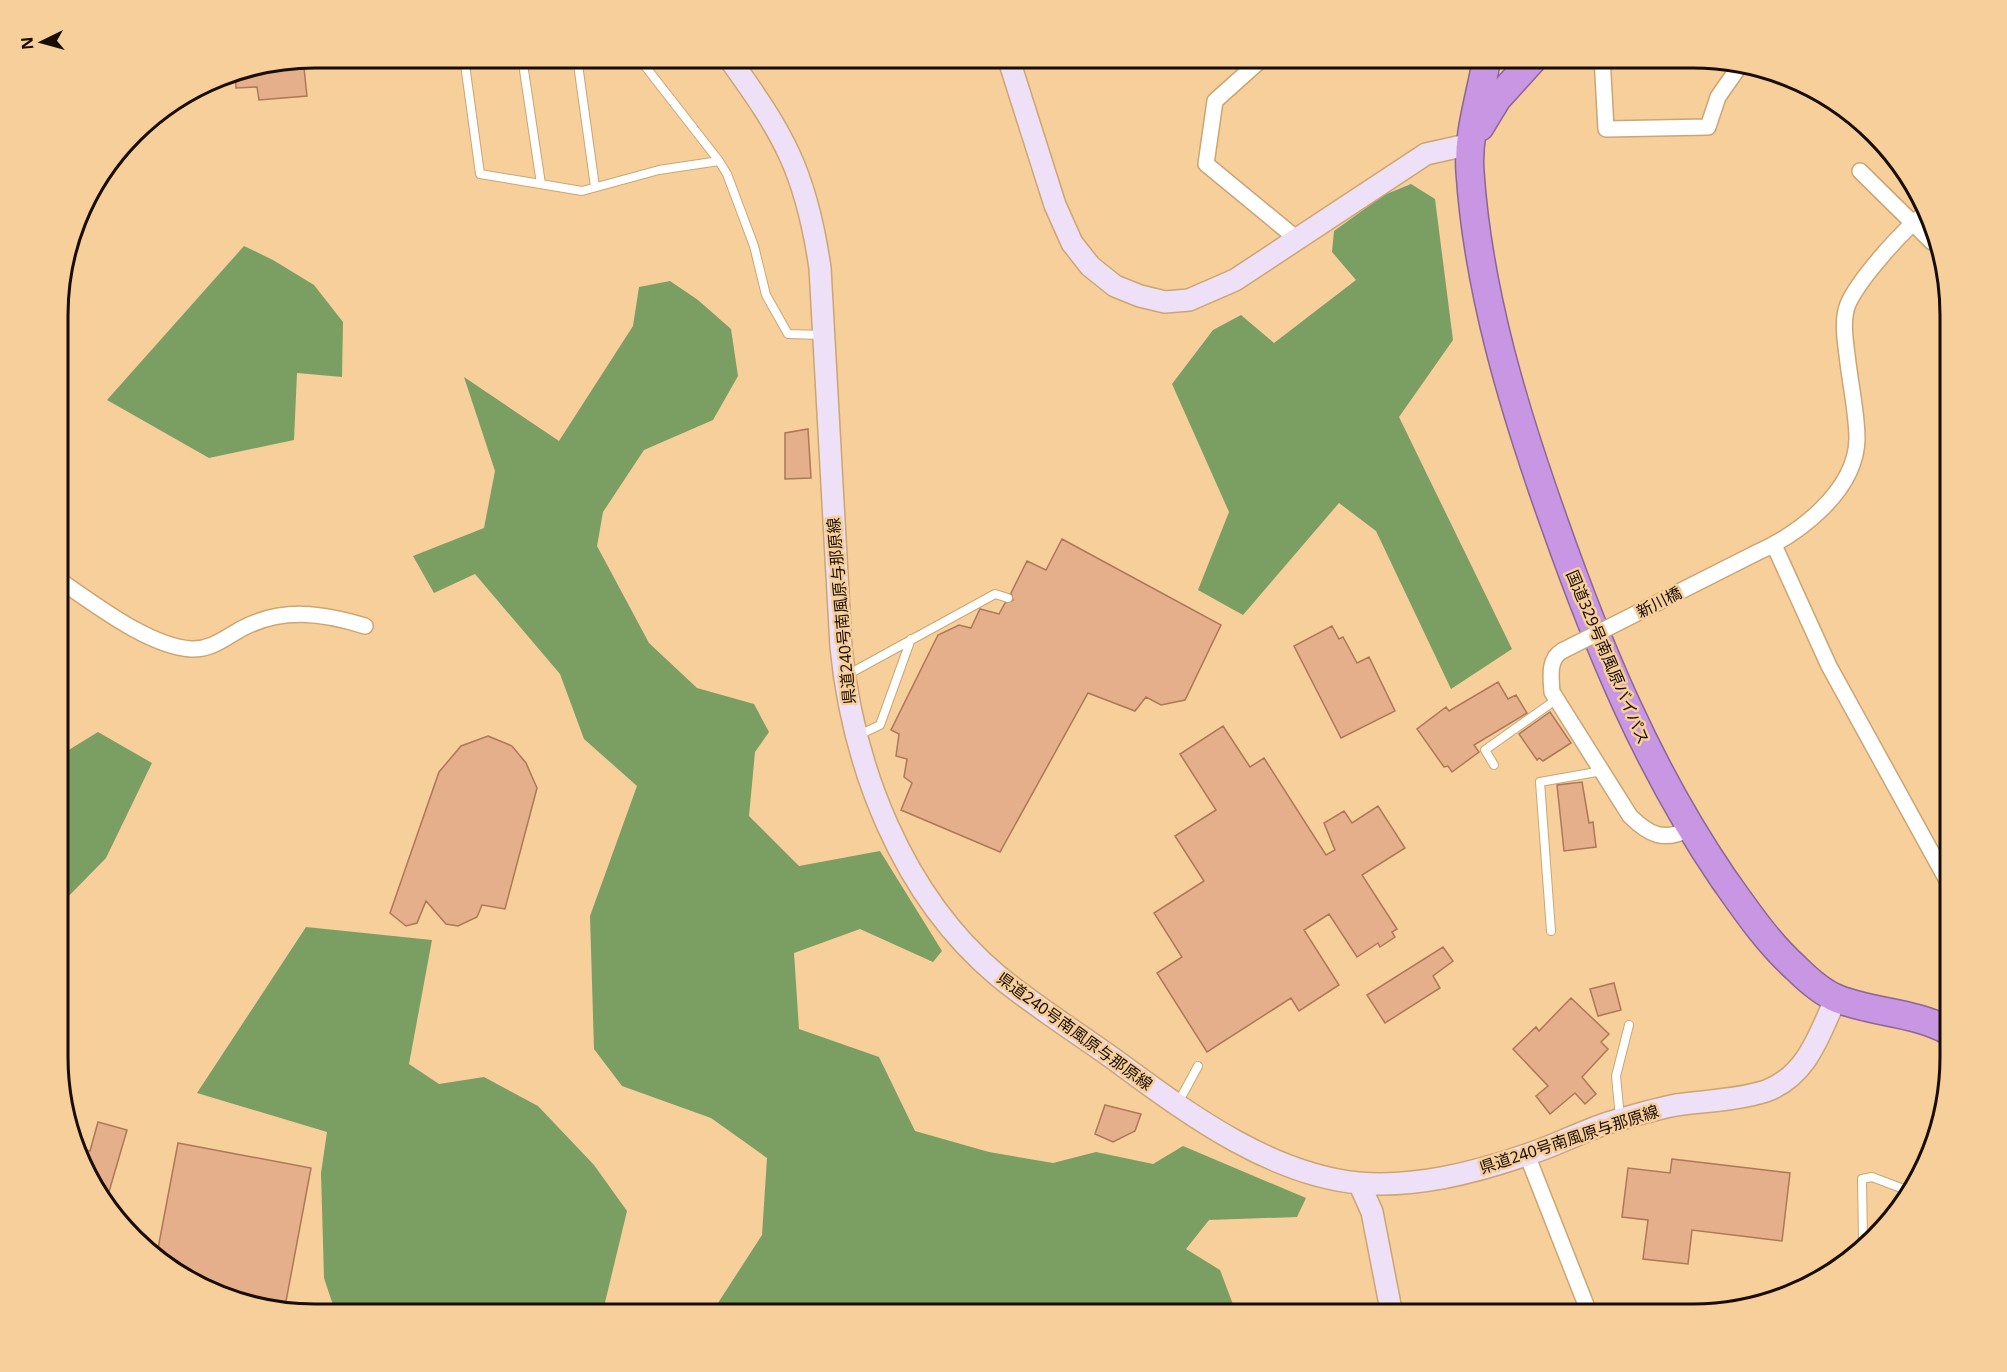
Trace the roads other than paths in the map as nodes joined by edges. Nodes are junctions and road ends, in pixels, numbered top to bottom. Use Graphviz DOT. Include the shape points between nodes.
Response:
graph roads {
  1 [pos="466,68"];
  2 [pos="524,68"];
  3 [pos="579,68"];
  4 [pos="647,68"];
  5 [pos="736,68"];
  6 [pos="1011,68"];
  7 [pos="1252,68"];
  8 [pos="1485,68"];
  9 [pos="1525,68"];
  10 [pos="1603,68"];
  11 [pos="1736,71"];
  12 [pos="1471,144"];
  13 [pos="719,161"];
  14 [pos="1860,171"];
  15 [pos="541,184"];
  16 [pos="595,187"];
  17 [pos="1918,218"];
  18 [pos="1297,239"];
  19 [pos="824,335"];
  20 [pos="1774,545"];
  21 [pos="68,585"];
  22 [pos="1008,598"];
  23 [pos="365,626"];
  24 [pos="911,639"];
  25 [pos="844,676"];
  26 [pos="1557,699"];
  27 [pos="855,737"];
  28 [pos="1494,765"];
  29 [pos="1602,771"];
  30 [pos="1689,829"];
  31 [pos="1940,868"];
  32 [pos="1551,931"];
  33 [pos="1836,998"];
  34 [pos="1629,1025"];
  35 [pos="1940,1027"];
  36 [pos="1198,1066"];
  37 [pos="1178,1104"];
  38 [pos="1620,1120"];
  39 [pos="1527,1155"];
  40 [pos="1359,1183"];
  41 [pos="1902,1188"];
  42 [pos="1863,1236"];
  43 [pos="1390,1304"];
  44 [pos="1586,1304"];
  1 -- 15 [label="lane" via="480,174"];
  2 -- 15 [label="lane"];
  3 -- 16 [label="lane"];
  4 -- 13 [label="lane"];
  5 -- 19 [label="main road, 県道240号南風原与那原線" via="780,132 803,185 813,218 820,268"];
  6 -- 18 [label="main road" via="1055,206 1072,243 1090,266 1115,286 1166,302 1189,300 1235,280"];
  7 -- 18 [label="street" via="1215,101 1206,164"];
  8 -- 12 [label="highway, 国道329号南風原バイパス"];
  9 -- 12 [label="highway, 国道329号南風原バイパス" via="1497,99"];
  10 -- 11 [label="street" via="1606,129 1708,128 1718,97"];
  12 -- 18 [label="main road" via="1426,154"];
  12 -- 30 [label="highway, 国道329号南風原バイパス" via="1469,170 1485,277 1503,358 1538,476 1618,687 1654,766"];
  13 -- 16 [label="lane" via="659,170"];
  13 -- 19 [label="lane" via="754,246 766,296 788,334"];
  14 -- 17 [label="street"];
  15 -- 16 [label="lane" via="582,191"];
  17 -- 20 [label="street, 新川橋" via="1860,284 1847,305 1845,332 1857,440 1852,464 1836,494"];
  19 -- 25 [label="main road, 県道240号南風原与那原線"];
  20 -- 26 [label="street, 新川橋, bridge" via="1557,654 1550,670 1552,692"];
  20 -- 31 [label="street" via="1829,666"];
  21 -- 23 [label="street" via="166,645 194,649 279,616 329,615"];
  22 -- 24 [label="lane" via="996,594"];
  24 -- 25 [label="lane"];
  24 -- 27 [label="lane" via="880,725"];
  25 -- 27 [label="main road, 県道240号南風原与那原線"];
  26 -- 28 [label="lane" via="1485,750"];
  26 -- 29 [label="street"];
  27 -- 37 [label="main road, 県道240号南風原与那原線" via="879,806 905,859 948,922 995,973 1054,1019"];
  29 -- 30 [label="street" via="1630,816 1645,831 1661,838"];
  29 -- 32 [label="lane" via="1540,782"];
  30 -- 33 [label="highway, 国道329号南風原バイパス" via="1775,947"];
  33 -- 35 [label="highway, 国道329号南風原バイパス" via="1916,1017"];
  33 -- 38 [label="main road, 県道240号南風原与那原線" via="1801,1067 1780,1086 1751,1096 1672,1106"];
  34 -- 38 [label="lane" via="1616,1076"];
  36 -- 37 [label="lane"];
  37 -- 40 [label="main road, 県道240号南風原与那原線" via="1270,1158 1318,1176"];
  38 -- 39 [label="main road, 県道240号南風原与那原線"];
  39 -- 40 [label="main road, 県道240号南風原与那原線" via="1455,1176"];
  39 -- 44 [label="street"];
  40 -- 43 [label="main road" via="1372,1212"];
  41 -- 42 [label="lane" via="1872,1177 1862,1179"];
}
